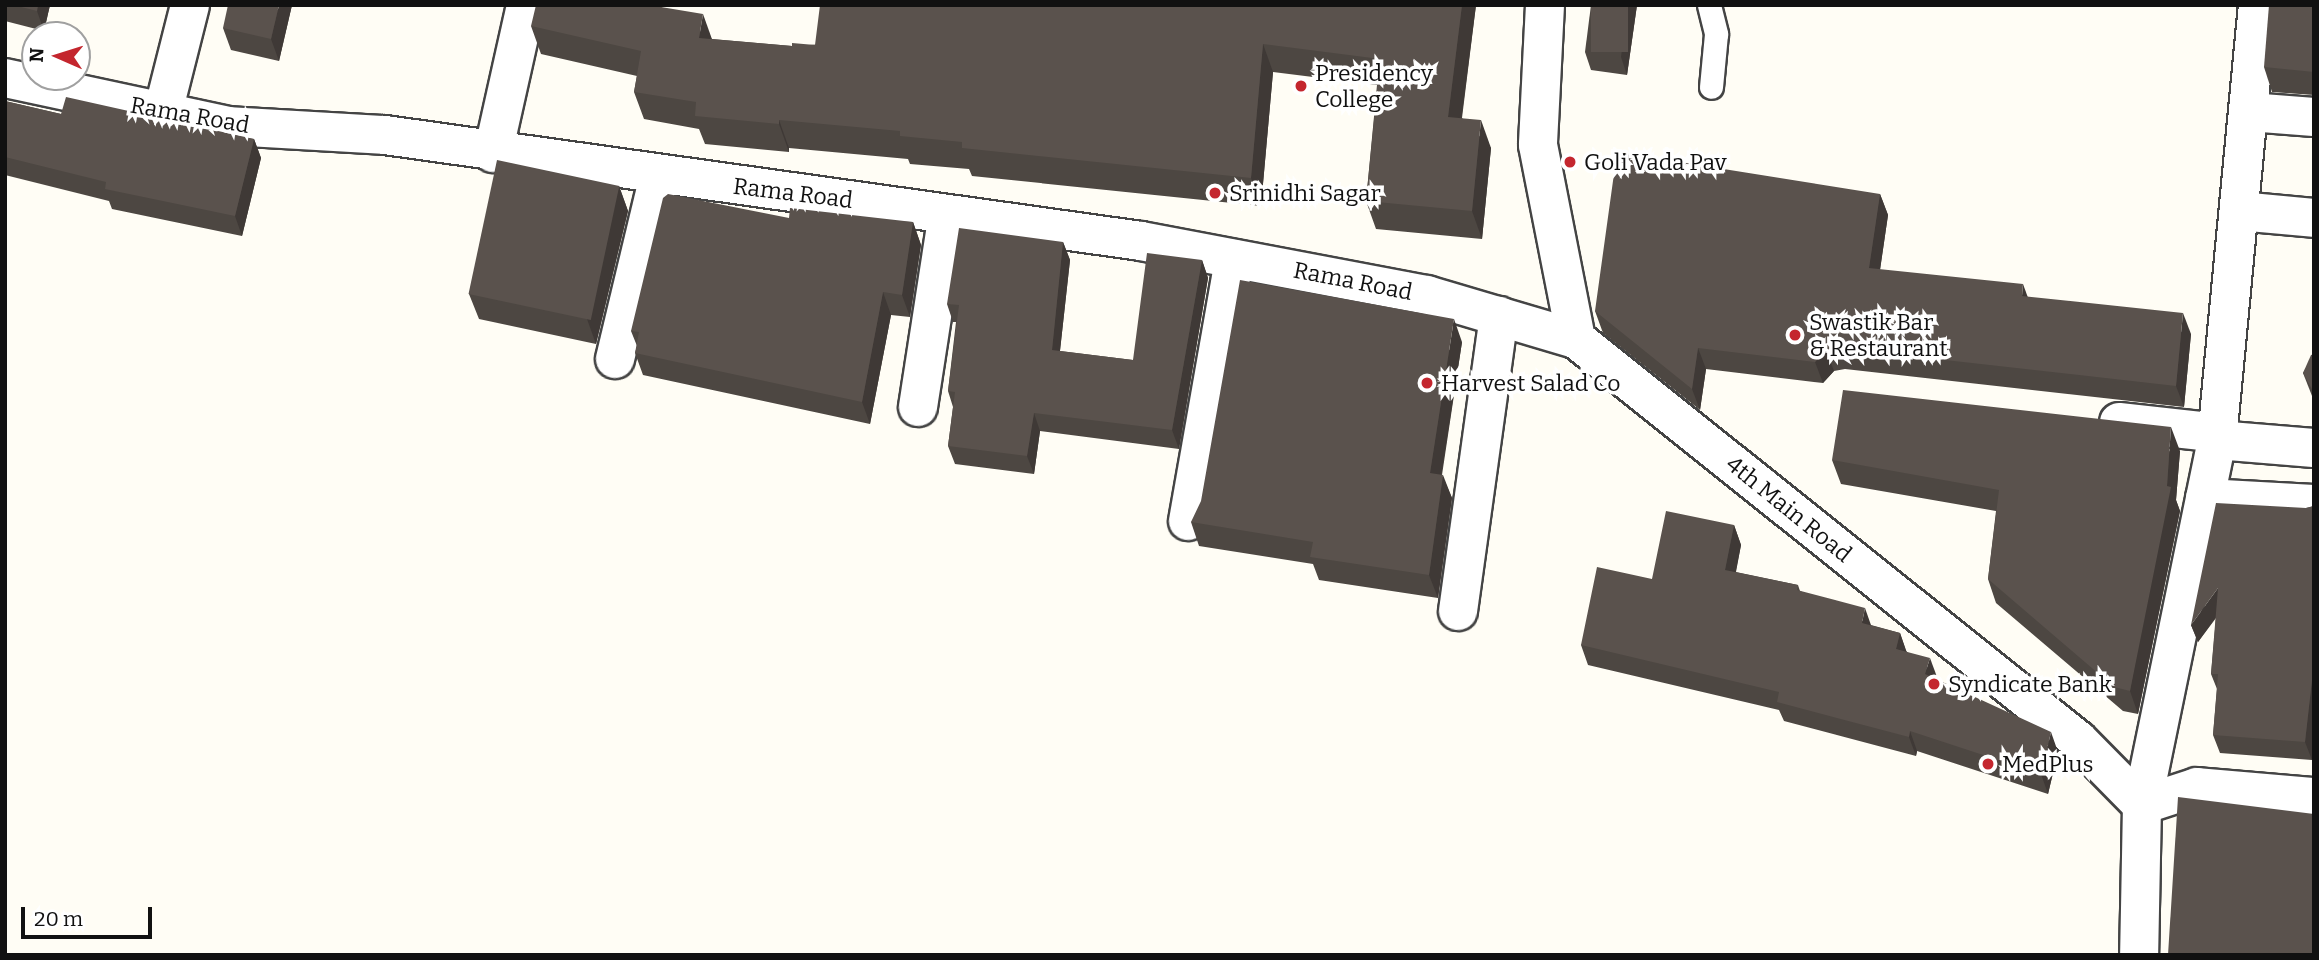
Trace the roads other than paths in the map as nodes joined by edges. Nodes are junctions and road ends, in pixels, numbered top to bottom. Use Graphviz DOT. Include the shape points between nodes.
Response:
graph roads {
  1 [pos="190,5"];
  2 [pos="526,5"];
  3 [pos="1545,5"];
  4 [pos="1709,5"];
  5 [pos="2258,5"];
  6 [pos="5,78"];
  7 [pos="1711,87"];
  8 [pos="163,112"];
  9 [pos="2249,113"];
  10 [pos="2314,117"];
  11 [pos="493,153"];
  12 [pos="659,176"];
  13 [pos="2238,211"];
  14 [pos="948,214"];
  15 [pos="2314,218"];
  16 [pos="1234,259"];
  17 [pos="1499,316"];
  18 [pos="1576,339"];
  19 [pos="615,359"];
  20 [pos="918,407"];
  21 [pos="2079,417"];
  22 [pos="2218,436"];
  23 [pos="2314,448"];
  24 [pos="2205,498"];
  25 [pos="2314,504"];
  26 [pos="1188,521"];
  27 [pos="1458,611"];
  28 [pos="2314,797"];
  29 [pos="2142,805"];
  30 [pos="2139,955"];
  1 -- 8 [label="street"];
  2 -- 11 [label="street"];
  3 -- 18 [label="street" via="1538,145"];
  4 -- 7 [label="lane" via="1716,34"];
  5 -- 9 [label="street"];
  6 -- 8 [label="street, Rama Road"];
  8 -- 11 [label="street, Rama Road" via="228,126 385,135"];
  9 -- 10 [label="street"];
  9 -- 13 [label="street"];
  11 -- 12 [label="street, Rama Road"];
  12 -- 14 [label="street, Rama Road"];
  12 -- 19 [label="street"];
  13 -- 15 [label="street"];
  13 -- 22 [label="street"];
  14 -- 16 [label="street, Rama Road"];
  14 -- 20 [label="street"];
  16 -- 17 [label="street, Rama Road" via="1427,295"];
  16 -- 26 [label="street"];
  17 -- 18 [label="street, Rama Road"];
  17 -- 27 [label="street"];
  18 -- 29 [label="street, 4th Main Road" via="2078,740"];
  21 -- 22 [label="street"];
  22 -- 23 [label="street"];
  22 -- 24 [label="street"];
  24 -- 25 [label="street"];
  24 -- 29 [label="street"];
  28 -- 29 [label="street" via="2197,787"];
  29 -- 30 [label="street"];
}
